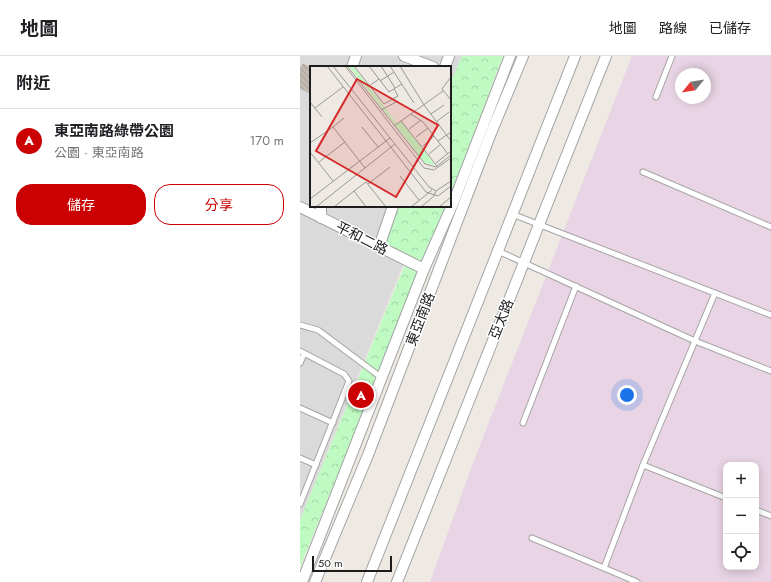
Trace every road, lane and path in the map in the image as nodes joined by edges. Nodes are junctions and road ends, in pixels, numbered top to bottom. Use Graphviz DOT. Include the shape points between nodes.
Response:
graph roads {
  1 [pos="356,56"];
  2 [pos="404,56"];
  3 [pos="449,56"];
  4 [pos="510,56"];
  5 [pos="523,56"];
  6 [pos="575,56"];
  7 [pos="606,56"];
  8 [pos="672,56"];
  9 [pos="352,66"];
  10 [pos="430,66"];
  11 [pos="445,66"];
  12 [pos="656,97"];
  13 [pos="643,172"];
  14 [pos="300,207"];
  15 [pos="321,207"];
  16 [pos="393,207"];
  17 [pos="512,214"];
  18 [pos="321,218"];
  19 [pos="538,225"];
  20 [pos="771,228"];
  21 [pos="379,247"];
  22 [pos="498,251"];
  23 [pos="524,262"];
  24 [pos="424,269"];
  25 [pos="576,286"];
  26 [pos="715,293"];
  27 [pos="771,315"];
  28 [pos="300,325"];
  29 [pos="695,341"];
  30 [pos="302,352"];
  31 [pos="300,363"];
  32 [pos="771,371"];
  33 [pos="382,378"];
  34 [pos="300,408"];
  35 [pos="333,423"];
  36 [pos="523,423"];
  37 [pos="300,458"];
  38 [pos="316,465"];
  39 [pos="643,465"];
  40 [pos="723,497"];
  41 [pos="300,504"];
  42 [pos="759,511"];
  43 [pos="771,516"];
  44 [pos="532,538"];
  45 [pos="604,568"];
  46 [pos="302,582"];
  47 [pos="315,582"];
  48 [pos="367,582"];
  49 [pos="397,582"];
  50 [pos="636,582"];
  1 -- 9 [label="street"];
  2 -- 10 [label="street"];
  3 -- 11 [label="street"];
  4 -- 24 [label="street, 東亞南路" via="454,201"];
  5 -- 47 [label="street, 東亞南路" via="371,447"];
  6 -- 17 [label="street, 亞太路"];
  7 -- 19 [label="street, 亞太路"];
  8 -- 12 [label="lane"];
  13 -- 20 [label="lane"];
  14 -- 18 [label="street, 平和二路"];
  15 -- 18 [label="street"];
  16 -- 21 [label="street"];
  17 -- 19 [label="lane"];
  17 -- 22 [label="street, 亞太路"];
  18 -- 21 [label="street, 平和二路"];
  19 -- 23 [label="street, 亞太路"];
  19 -- 26 [label="lane"];
  21 -- 24 [label="street, 平和二路"];
  22 -- 23 [label="lane"];
  22 -- 48 [label="street, 亞太路"];
  23 -- 25 [label="lane"];
  23 -- 49 [label="street, 亞太路"];
  24 -- 33 [label="street, 東亞南路"];
  25 -- 29 [label="lane"];
  25 -- 36 [label="lane"];
  26 -- 27 [label="lane"];
  26 -- 29 [label="lane"];
  28 -- 33 [label="lane" via="318,330"];
  29 -- 32 [label="lane"];
  29 -- 39 [label="lane"];
  30 -- 31 [label="lane"];
  30 -- 35 [label="lane" via="348,377 348,386"];
  33 -- 46 [label="street, 東亞南路"];
  34 -- 35 [label="lane"];
  35 -- 38 [label="lane"];
  37 -- 38 [label="lane"];
  38 -- 41 [label="lane"];
  39 -- 40 [label="lane"];
  39 -- 45 [label="lane"];
  42 -- 43 [label="lane"];
  44 -- 45 [label="lane"];
  45 -- 50 [label="lane"];
}
